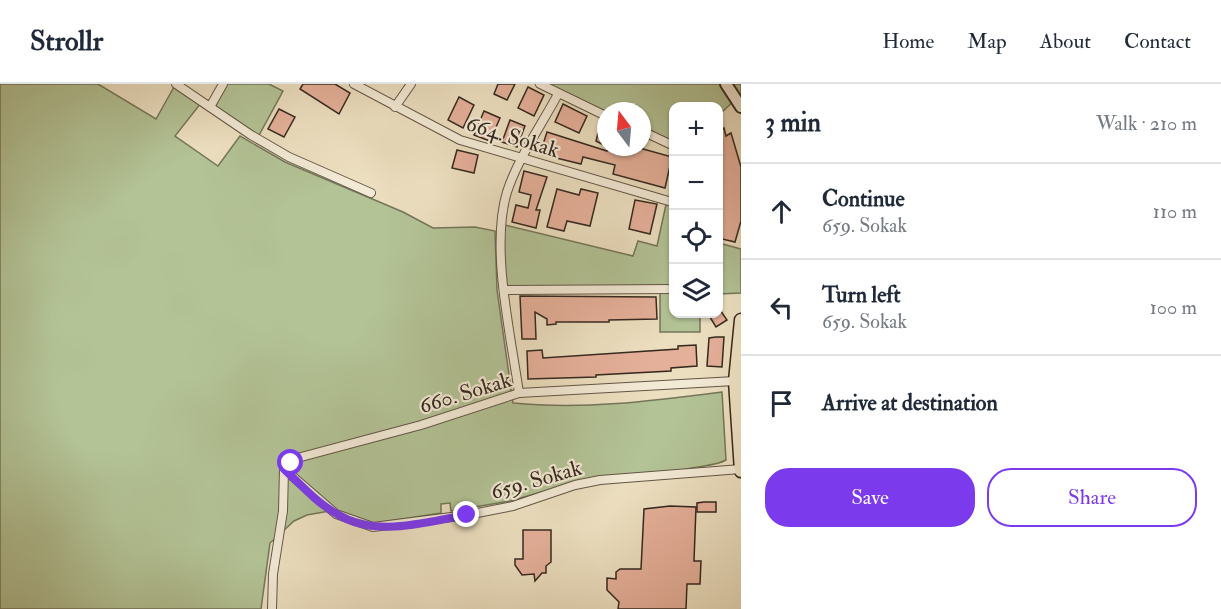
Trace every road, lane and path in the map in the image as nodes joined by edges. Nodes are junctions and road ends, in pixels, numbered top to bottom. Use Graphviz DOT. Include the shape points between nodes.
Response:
graph roads {
  1 [pos="176,84"];
  2 [pos="223,84"];
  3 [pos="354,84"];
  4 [pos="411,84"];
  5 [pos="540,84"];
  6 [pos="726,84"];
  7 [pos="558,94"];
  8 [pos="210,106"];
  9 [pos="395,107"];
  10 [pos="741,107"];
  11 [pos="597,112"];
  12 [pos="651,135"];
  13 [pos="669,144"];
  14 [pos="522,158"];
  15 [pos="371,193"];
  16 [pos="669,200"];
  17 [pos="669,289"];
  18 [pos="504,290"];
  19 [pos="741,320"];
  20 [pos="735,381"];
  21 [pos="519,393"];
  22 [pos="284,469"];
  23 [pos="741,470"];
  24 [pos="272,609"];
  1 -- 8 [label="street"];
  2 -- 8 [label="street"];
  3 -- 9 [label="street, 664. Sokak"];
  4 -- 9 [label="street"];
  5 -- 7 [label="street"];
  6 -- 10 [label="main road"];
  7 -- 11 [label="street"];
  7 -- 14 [label="street"];
  8 -- 15 [label="street" via="289,157"];
  9 -- 14 [label="street, 664. Sokak" via="460,140"];
  12 -- 13 [label="street"];
  14 -- 16 [label="street, 664. Sokak"];
  14 -- 18 [label="street" via="502,212"];
  17 -- 18 [label="street"];
  18 -- 21 [label="street"];
  19 -- 20 [label="main road"];
  20 -- 21 [label="street, 660. Sokak"];
  20 -- 23 [label="main road"];
  21 -- 22 [label="street, 660. Sokak" via="421,425 301,457"];
  22 -- 23 [label="street, 659. Sokak" via="336,514 373,527 475,514 600,480"];
  22 -- 24 [label="street"];
}
